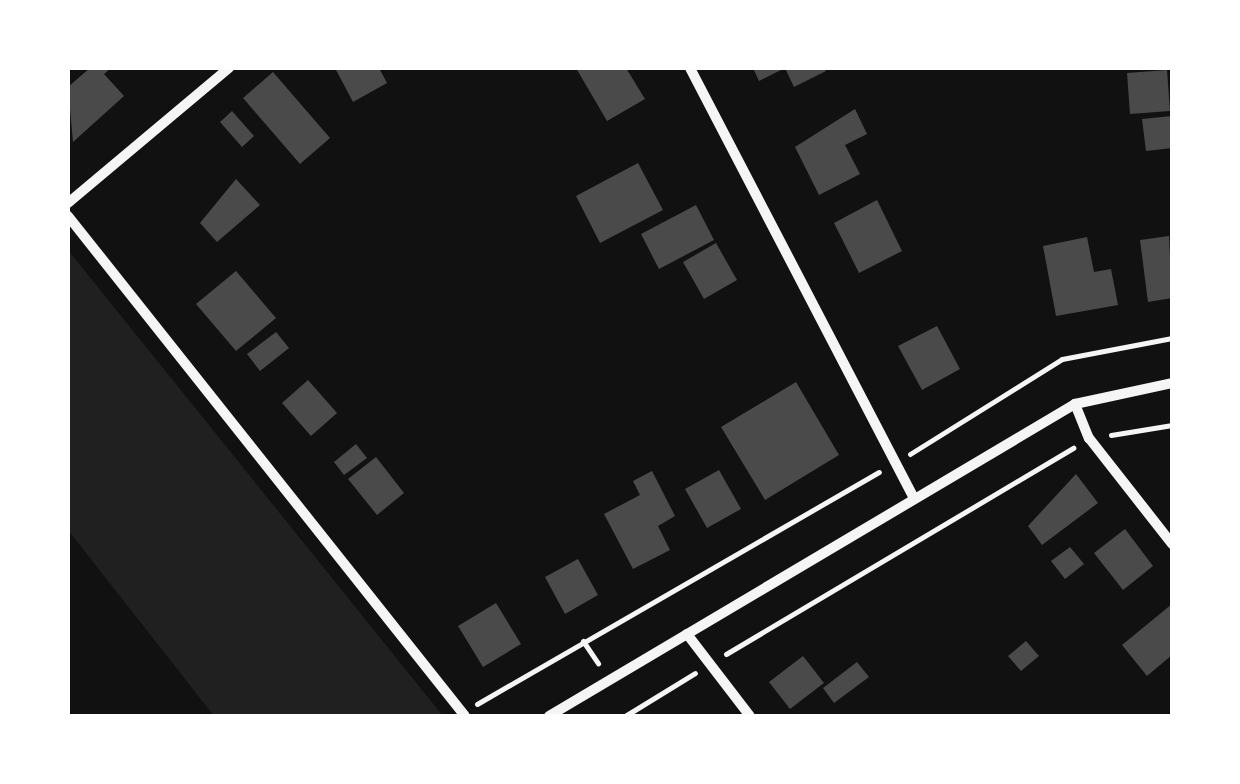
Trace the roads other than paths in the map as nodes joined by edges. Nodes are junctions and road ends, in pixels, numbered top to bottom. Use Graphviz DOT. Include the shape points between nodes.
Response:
graph roads {
  1 [pos="229,68"];
  2 [pos="690,68"];
  3 [pos="68,204"];
  4 [pos="68,216"];
  5 [pos="1172,384"];
  6 [pos="1075,404"];
  7 [pos="913,496"];
  8 [pos="1172,544"];
  9 [pos="687,634"];
  10 [pos="464,714"];
  11 [pos="548,716"];
  12 [pos="750,716"];
  1 -- 3 [label="street"];
  2 -- 7 [label="street"];
  4 -- 10 [label="street"];
  5 -- 6 [label="street"];
  6 -- 7 [label="street"];
  6 -- 8 [label="street" via="1089,438"];
  7 -- 9 [label="street"];
  9 -- 11 [label="street"];
  9 -- 12 [label="street"];
}
